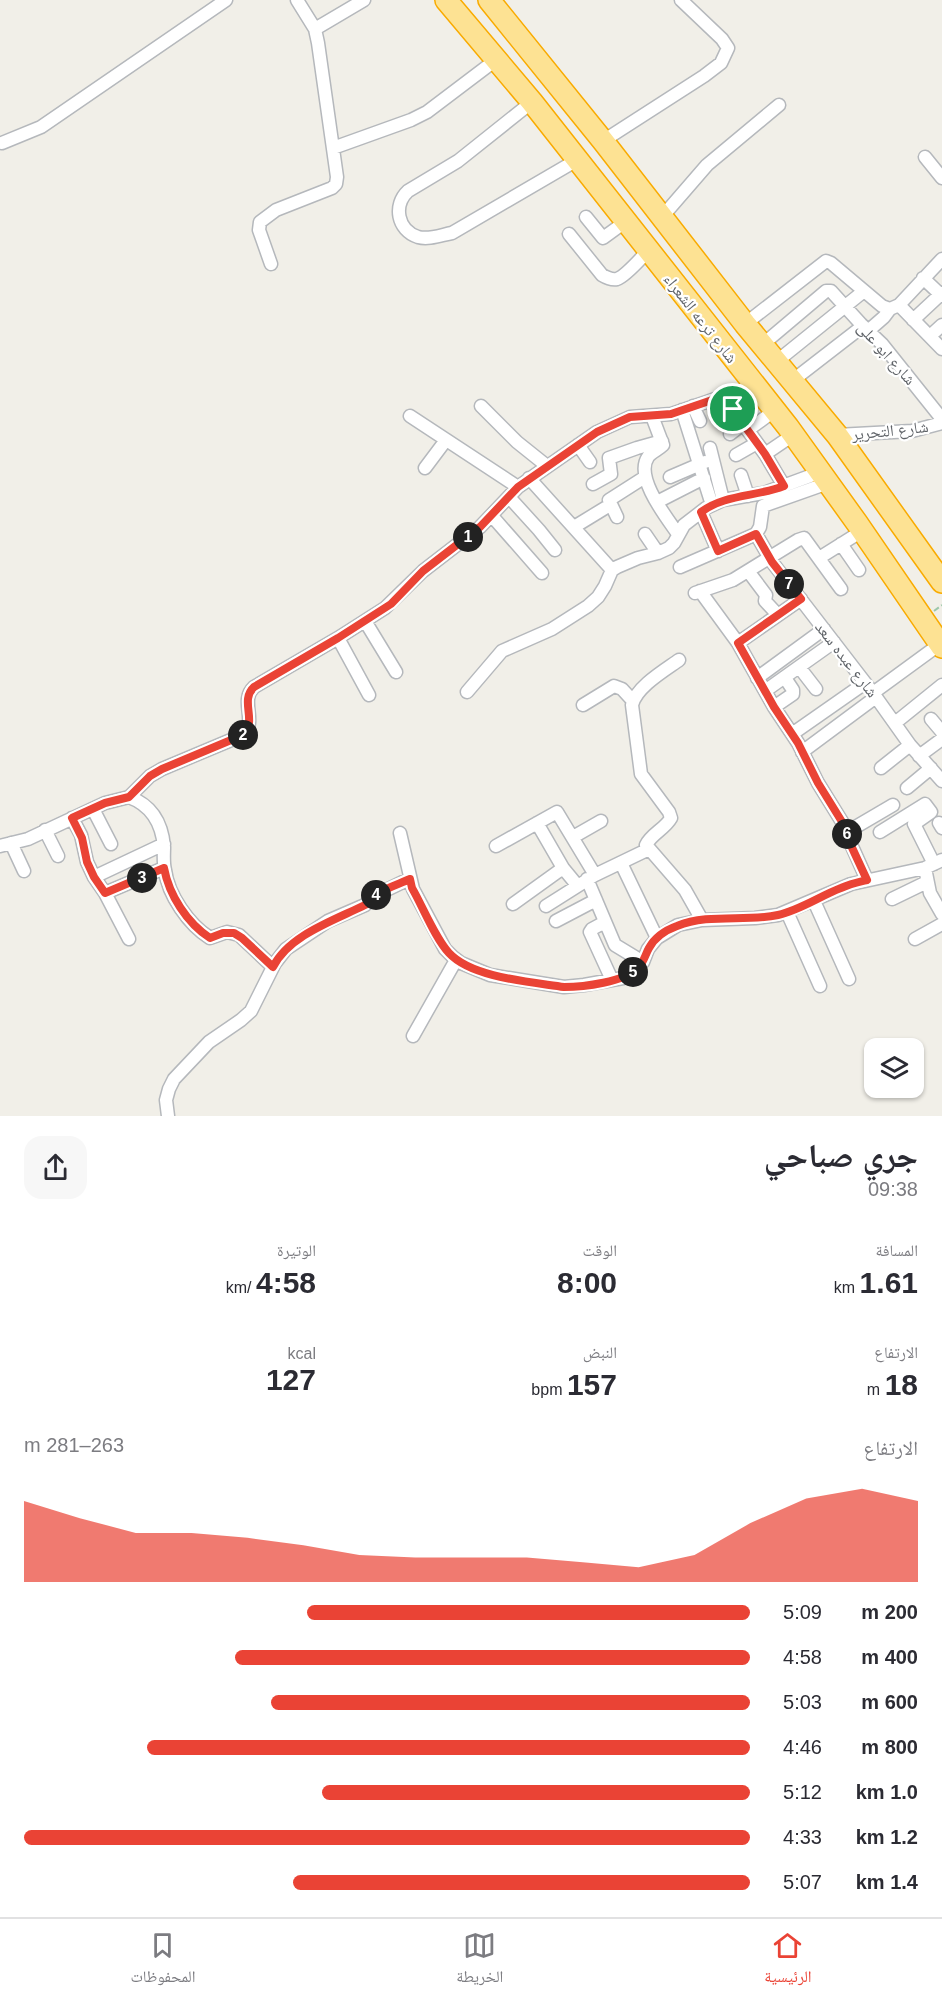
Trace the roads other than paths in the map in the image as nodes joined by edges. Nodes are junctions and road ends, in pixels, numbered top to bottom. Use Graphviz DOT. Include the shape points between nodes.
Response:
graph roads {
  1 [pos="226,0"];
  2 [pos="297,0"];
  3 [pos="364,0"];
  4 [pos="446,0"];
  5 [pos="489,0"];
  6 [pos="681,0"];
  7 [pos="315,29"];
  8 [pos="496,59"];
  9 [pos="532,102"];
  10 [pos="778,105"];
  11 [pos="603,141"];
  12 [pos="2,143"];
  13 [pos="333,148"];
  14 [pos="925,157"];
  15 [pos="577,160"];
  16 [pos="942,178"];
  17 [pos="657,211"];
  18 [pos="586,217"];
  19 [pos="626,222"];
  20 [pos="570,234"];
  21 [pos="675,235"];
  22 [pos="651,254"];
  23 [pos="942,259"];
  24 [pos="271,264"];
  25 [pos="923,278"];
  26 [pos="864,291"];
  27 [pos="941,295"];
  28 [pos="845,307"];
  29 [pos="895,307"];
  30 [pos="914,320"];
  31 [pos="745,324"];
  32 [pos="942,325"];
  33 [pos="865,328"];
  34 [pos="930,336"];
  35 [pos="762,345"];
  36 [pos="942,349"];
  37 [pos="776,362"];
  38 [pos="792,381"];
  39 [pos="752,383"];
  40 [pos="725,399"];
  41 [pos="481,405"];
  42 [pos="687,408"];
  43 [pos="733,409"];
  44 [pos="774,411"];
  45 [pos="410,416"];
  46 [pos="652,416"];
  47 [pos="722,418"];
  48 [pos="699,421"];
  49 [pos="942,421"];
  50 [pos="745,427"];
  51 [pos="730,434"];
  52 [pos="793,435"];
  53 [pos="837,435"];
  54 [pos="446,440"];
  55 [pos="662,441"];
  56 [pos="757,443"];
  57 [pos="578,445"];
  58 [pos="765,454"];
  59 [pos="736,456"];
  60 [pos="590,462"];
  61 [pos="699,464"];
  62 [pos="547,466"];
  63 [pos="682,467"];
  64 [pos="424,468"];
  65 [pos="741,475"];
  66 [pos="645,477"];
  67 [pos="670,477"];
  68 [pos="824,477"];
  69 [pos="529,478"];
  70 [pos="704,478"];
  71 [pos="593,484"];
  72 [pos="690,485"];
  73 [pos="784,486"];
  74 [pos="518,487"];
  75 [pos="748,496"];
  76 [pos="509,497"];
  77 [pos="657,502"];
  78 [pos="718,502"];
  79 [pos="610,505"];
  80 [pos="701,512"];
  81 [pos="492,516"];
  82 [pos="616,517"];
  83 [pos="574,527"];
  84 [pos="645,534"];
  85 [pos="678,534"];
  86 [pos="756,534"];
  87 [pos="870,543"];
  88 [pos="841,544"];
  89 [pos="555,550"];
  90 [pos="718,551"];
  91 [pos="658,553"];
  92 [pos="770,557"];
  93 [pos="819,558"];
  94 [pos="850,558"];
  95 [pos="681,567"];
  96 [pos="612,570"];
  97 [pos="748,571"];
  98 [pos="542,573"];
  99 [pos="942,582"];
  100 [pos="841,589"];
  101 [pos="801,599"];
  102 [pos="778,615"];
  103 [pos="365,621"];
  104 [pos="824,629"];
  105 [pos="338,638"];
  106 [pos="834,642"];
  107 [pos="738,643"];
  108 [pos="941,645"];
  109 [pos="679,660"];
  110 [pos="799,667"];
  111 [pos="396,672"];
  112 [pos="757,678"];
  113 [pos="785,678"];
  114 [pos="865,683"];
  115 [pos="942,685"];
  116 [pos="816,689"];
  117 [pos="765,691"];
  118 [pos="467,692"];
  119 [pos="369,695"];
  120 [pos="875,695"];
  121 [pos="633,701"];
  122 [pos="584,705"];
  123 [pos="774,707"];
  124 [pos="931,719"];
  125 [pos="895,723"];
  126 [pos="942,732"];
  127 [pos="792,734"];
  128 [pos="942,739"];
  129 [pos="910,745"];
  130 [pos="802,752"];
  131 [pos="919,756"];
  132 [pos="881,768"];
  133 [pos="931,768"];
  134 [pos="942,781"];
  135 [pos="907,788"];
  136 [pos="129,797"];
  137 [pos="893,805"];
  138 [pos="93,809"];
  139 [pos="72,818"];
  140 [pos="601,821"];
  141 [pos="537,823"];
  142 [pos="45,830"];
  143 [pos="400,832"];
  144 [pos="847,832"];
  145 [pos="880,832"];
  146 [pos="573,837"];
  147 [pos="111,844"];
  148 [pos="164,844"];
  149 [pos="6,845"];
  150 [pos="496,846"];
  151 [pos="649,849"];
  152 [pos="58,856"];
  153 [pos="621,862"];
  154 [pos="934,864"];
  155 [pos="164,868"];
  156 [pos="563,868"];
  157 [pos="24,871"];
  158 [pos="94,877"];
  159 [pos="410,879"];
  160 [pos="586,880"];
  161 [pos="867,880"];
  162 [pos="927,882"];
  163 [pos="105,893"];
  164 [pos="596,900"];
  165 [pos="892,900"];
  166 [pos="814,901"];
  167 [pos="513,904"];
  168 [pos="546,906"];
  169 [pos="788,912"];
  170 [pos="942,914"];
  171 [pos="702,920"];
  172 [pos="556,921"];
  173 [pos="605,922"];
  174 [pos="942,924"];
  175 [pos="657,938"];
  176 [pos="129,939"];
  177 [pos="915,939"];
  178 [pos="456,960"];
  179 [pos="643,962"];
  180 [pos="273,967"];
  181 [pos="849,979"];
  182 [pos="612,980"];
  183 [pos="819,986"];
  184 [pos="413,1036"];
  185 [pos="168,1116"];
  1 -- 12 [label="street" via="41,127"];
  2 -- 7 [label="street"];
  3 -- 7 [label="street"];
  4 -- 8 [label="highway, شارع ترعه الشعراء"];
  5 -- 11 [label="highway, شارع ترعه الشعراء"];
  6 -- 11 [label="street" via="722,39 729,48 727,54 704,76"];
  7 -- 13 [label="street"];
  8 -- 9 [label="highway, شارع ترعه الشعراء"];
  8 -- 13 [label="street" via="427,112"];
  9 -- 15 [label="highway, شارع ترعه الشعراء"];
  9 -- 15 [label="street" via="458,161 402,197 399,218 408,230 418,237 452,233"];
  10 -- 17 [label="street"];
  11 -- 17 [label="highway, شارع ترعه الشعراء"];
  13 -- 24 [label="street" via="336,184 276,210 260,222"];
  14 -- 16 [label="street"];
  15 -- 19 [label="highway, شارع ترعه الشعراء"];
  17 -- 19 [label="highway"];
  17 -- 21 [label="highway, شارع ترعه الشعراء"];
  18 -- 19 [label="street" via="603,238"];
  19 -- 22 [label="highway, شارع ترعه الشعراء"];
  20 -- 22 [label="street" via="609,279 621,276"];
  21 -- 22 [label="highway" via="659,241"];
  21 -- 31 [label="highway, شارع ترعه الشعراء"];
  22 -- 39 [label="highway, شارع ترعه الشعراء"];
  23 -- 25 [label="street"];
  25 -- 27 [label="street"];
  25 -- 29 [label="street"];
  26 -- 28 [label="street"];
  26 -- 29 [label="street" via="882,306"];
  26 -- 31 [label="street" via="826,261"];
  27 -- 30 [label="street"];
  28 -- 33 [label="street, شارع ابو على"];
  28 -- 35 [label="street, شارع ابو على" via="829,290"];
  28 -- 37 [label="street"];
  29 -- 30 [label="street"];
  29 -- 33 [label="street"];
  30 -- 34 [label="street"];
  31 -- 35 [label="highway, شارع ترعه الشعراء"];
  32 -- 34 [label="street"];
  33 -- 38 [label="street"];
  33 -- 49 [label="street, شارع ابو على"];
  34 -- 36 [label="street"];
  35 -- 37 [label="highway, شارع ترعه الشعراء"];
  37 -- 38 [label="highway, شارع ترعه الشعراء"];
  38 -- 53 [label="highway, شارع ترعه الشعراء"];
  39 -- 40 [label="street"];
  39 -- 44 [label="highway, شارع ترعه الشعراء"];
  40 -- 42 [label="street"];
  40 -- 43 [label="street"];
  41 -- 62 [label="street"];
  42 -- 46 [label="street"];
  42 -- 48 [label="street"];
  42 -- 61 [label="street"];
  43 -- 47 [label="street"];
  43 -- 50 [label="street"];
  44 -- 50 [label="street"];
  44 -- 52 [label="highway, شارع ترعه الشعراء"];
  45 -- 54 [label="street"];
  46 -- 55 [label="street"];
  46 -- 57 [label="street" via="623,419"];
  49 -- 53 [label="street, شارع التحرير" via="912,431"];
  50 -- 51 [label="street"];
  50 -- 56 [label="street"];
  52 -- 58 [label="street"];
  52 -- 68 [label="highway, شارع ترعه الشعراء"];
  53 -- 99 [label="highway, شارع ترعه الشعراء"];
  54 -- 64 [label="street"];
  54 -- 74 [label="street"];
  55 -- 66 [label="street" via="662,447 646,460"];
  55 -- 71 [label="street" via="609,458 611,474"];
  56 -- 58 [label="street"];
  56 -- 59 [label="street"];
  57 -- 60 [label="street"];
  57 -- 62 [label="street"];
  58 -- 73 [label="street"];
  61 -- 63 [label="street"];
  61 -- 70 [label="street"];
  61 -- 78 [label="street" via="711,453"];
  62 -- 69 [label="street"];
  63 -- 67 [label="street"];
  63 -- 72 [label="street"];
  65 -- 75 [label="street"];
  66 -- 77 [label="street"];
  66 -- 79 [label="street" via="610,500"];
  68 -- 73 [label="street"];
  68 -- 86 [label="street" via="762,506"];
  68 -- 87 [label="highway, شارع ترعه الشعراء"];
  69 -- 74 [label="street"];
  69 -- 83 [label="street"];
  70 -- 72 [label="street"];
  70 -- 78 [label="street"];
  72 -- 77 [label="street"];
  73 -- 75 [label="street"];
  74 -- 76 [label="street"];
  75 -- 78 [label="street"];
  76 -- 81 [label="street"];
  76 -- 89 [label="street"];
  77 -- 85 [label="street"];
  78 -- 80 [label="street"];
  79 -- 82 [label="street"];
  79 -- 83 [label="street"];
  80 -- 85 [label="street"];
  80 -- 90 [label="street"];
  81 -- 98 [label="street"];
  81 -- 103 [label="street" via="423,571 391,604"];
  83 -- 96 [label="street"];
  84 -- 91 [label="street"];
  85 -- 91 [label="street" via="674,543"];
  86 -- 90 [label="street"];
  86 -- 92 [label="street, شارع عبده سعد"];
  87 -- 88 [label="street"];
  87 -- 94 [label="street"];
  87 -- 94 [label="street" via="858,571"];
  87 -- 108 [label="highway, شارع ترعه الشعراء"];
  88 -- 93 [label="street"];
  88 -- 94 [label="street"];
  90 -- 95 [label="street"];
  91 -- 96 [label="street"];
  92 -- 93 [label="street" via="804,538"];
  92 -- 97 [label="street"];
  92 -- 101 [label="street, شارع عبده سعد"];
  93 -- 100 [label="street"];
  96 -- 118 [label="street" via="594,602 552,629 502,651"];
  97 -- 102 [label="street"];
  97 -- 107 [label="street" via="722,585 697,592"];
  101 -- 102 [label="street"];
  101 -- 104 [label="street, شارع عبده سعد"];
  102 -- 107 [label="street"];
  103 -- 105 [label="street"];
  103 -- 111 [label="street"];
  104 -- 106 [label="street, شارع عبده سعد"];
  104 -- 112 [label="street"];
  105 -- 119 [label="street"];
  105 -- 136 [label="street" via="251,690 250,723 243,735 162,769"];
  106 -- 110 [label="street"];
  106 -- 114 [label="street, شارع عبده سعد"];
  107 -- 112 [label="street"];
  108 -- 120 [label="street"];
  109 -- 121 [label="street" via="643,688"];
  110 -- 113 [label="street"];
  110 -- 116 [label="street"];
  112 -- 117 [label="street"];
  113 -- 117 [label="street"];
  113 -- 123 [label="street" via="793,694"];
  114 -- 120 [label="street, شارع عبده سعد"];
  114 -- 127 [label="street"];
  115 -- 125 [label="street"];
  117 -- 123 [label="street"];
  120 -- 125 [label="street, شارع عبده سعد"];
  120 -- 130 [label="street"];
  121 -- 122 [label="street" via="614,686"];
  121 -- 151 [label="street" via="641,774 671,818 647,842"];
  123 -- 127 [label="street"];
  124 -- 126 [label="street"];
  125 -- 129 [label="street, شارع عبده سعد"];
  127 -- 130 [label="street"];
  128 -- 131 [label="street"];
  129 -- 131 [label="street, شارع عبده سعد"];
  129 -- 132 [label="street"];
  130 -- 144 [label="street"];
  131 -- 133 [label="street, شارع عبده سعد"];
  133 -- 134 [label="street, شارع عبده سعد"];
  133 -- 135 [label="street"];
  136 -- 138 [label="street"];
  136 -- 148 [label="street" via="150,809"];
  137 -- 144 [label="street"];
  138 -- 139 [label="street"];
  138 -- 147 [label="street"];
  139 -- 142 [label="street"];
  139 -- 158 [label="street"];
  140 -- 146 [label="street"];
  141 -- 146 [label="street" via="557,812"];
  141 -- 150 [label="street"];
  141 -- 156 [label="street"];
  142 -- 149 [label="street"];
  142 -- 152 [label="street"];
  143 -- 159 [label="street"];
  144 -- 161 [label="street"];
  145 -- 154 [label="street" via="925,804 931,812 914,824"];
  146 -- 160 [label="street"];
  148 -- 155 [label="street"];
  148 -- 158 [label="street"];
  149 -- 157 [label="street"];
  151 -- 153 [label="street"];
  151 -- 171 [label="street" via="685,890"];
  153 -- 160 [label="street"];
  153 -- 175 [label="street"];
  154 -- 161 [label="street"];
  154 -- 162 [label="street"];
  155 -- 163 [label="street"];
  155 -- 180 [label="street" via="177,901 193,924 210,938 227,932 239,935"];
  156 -- 160 [label="street"];
  156 -- 167 [label="street"];
  158 -- 163 [label="street"];
  159 -- 178 [label="street" via="445,948"];
  159 -- 180 [label="street" via="316,928 286,949"];
  160 -- 164 [label="street"];
  160 -- 168 [label="street"];
  161 -- 166 [label="street"];
  162 -- 165 [label="street"];
  162 -- 170 [label="street"];
  163 -- 176 [label="street"];
  164 -- 172 [label="street"];
  164 -- 173 [label="street"];
  166 -- 169 [label="street"];
  166 -- 181 [label="street"];
  169 -- 171 [label="street"];
  169 -- 183 [label="street"];
  171 -- 175 [label="street" via="678,925"];
  173 -- 179 [label="street" via="615,945"];
  173 -- 182 [label="street" via="590,932"];
  174 -- 177 [label="street"];
  175 -- 179 [label="street"];
  178 -- 182 [label="street" via="490,975 564,987"];
  178 -- 184 [label="street"];
  179 -- 182 [label="street" via="631,974"];
  180 -- 185 [label="street" via="251,1011 209,1042 174,1079 167,1094"];
}
